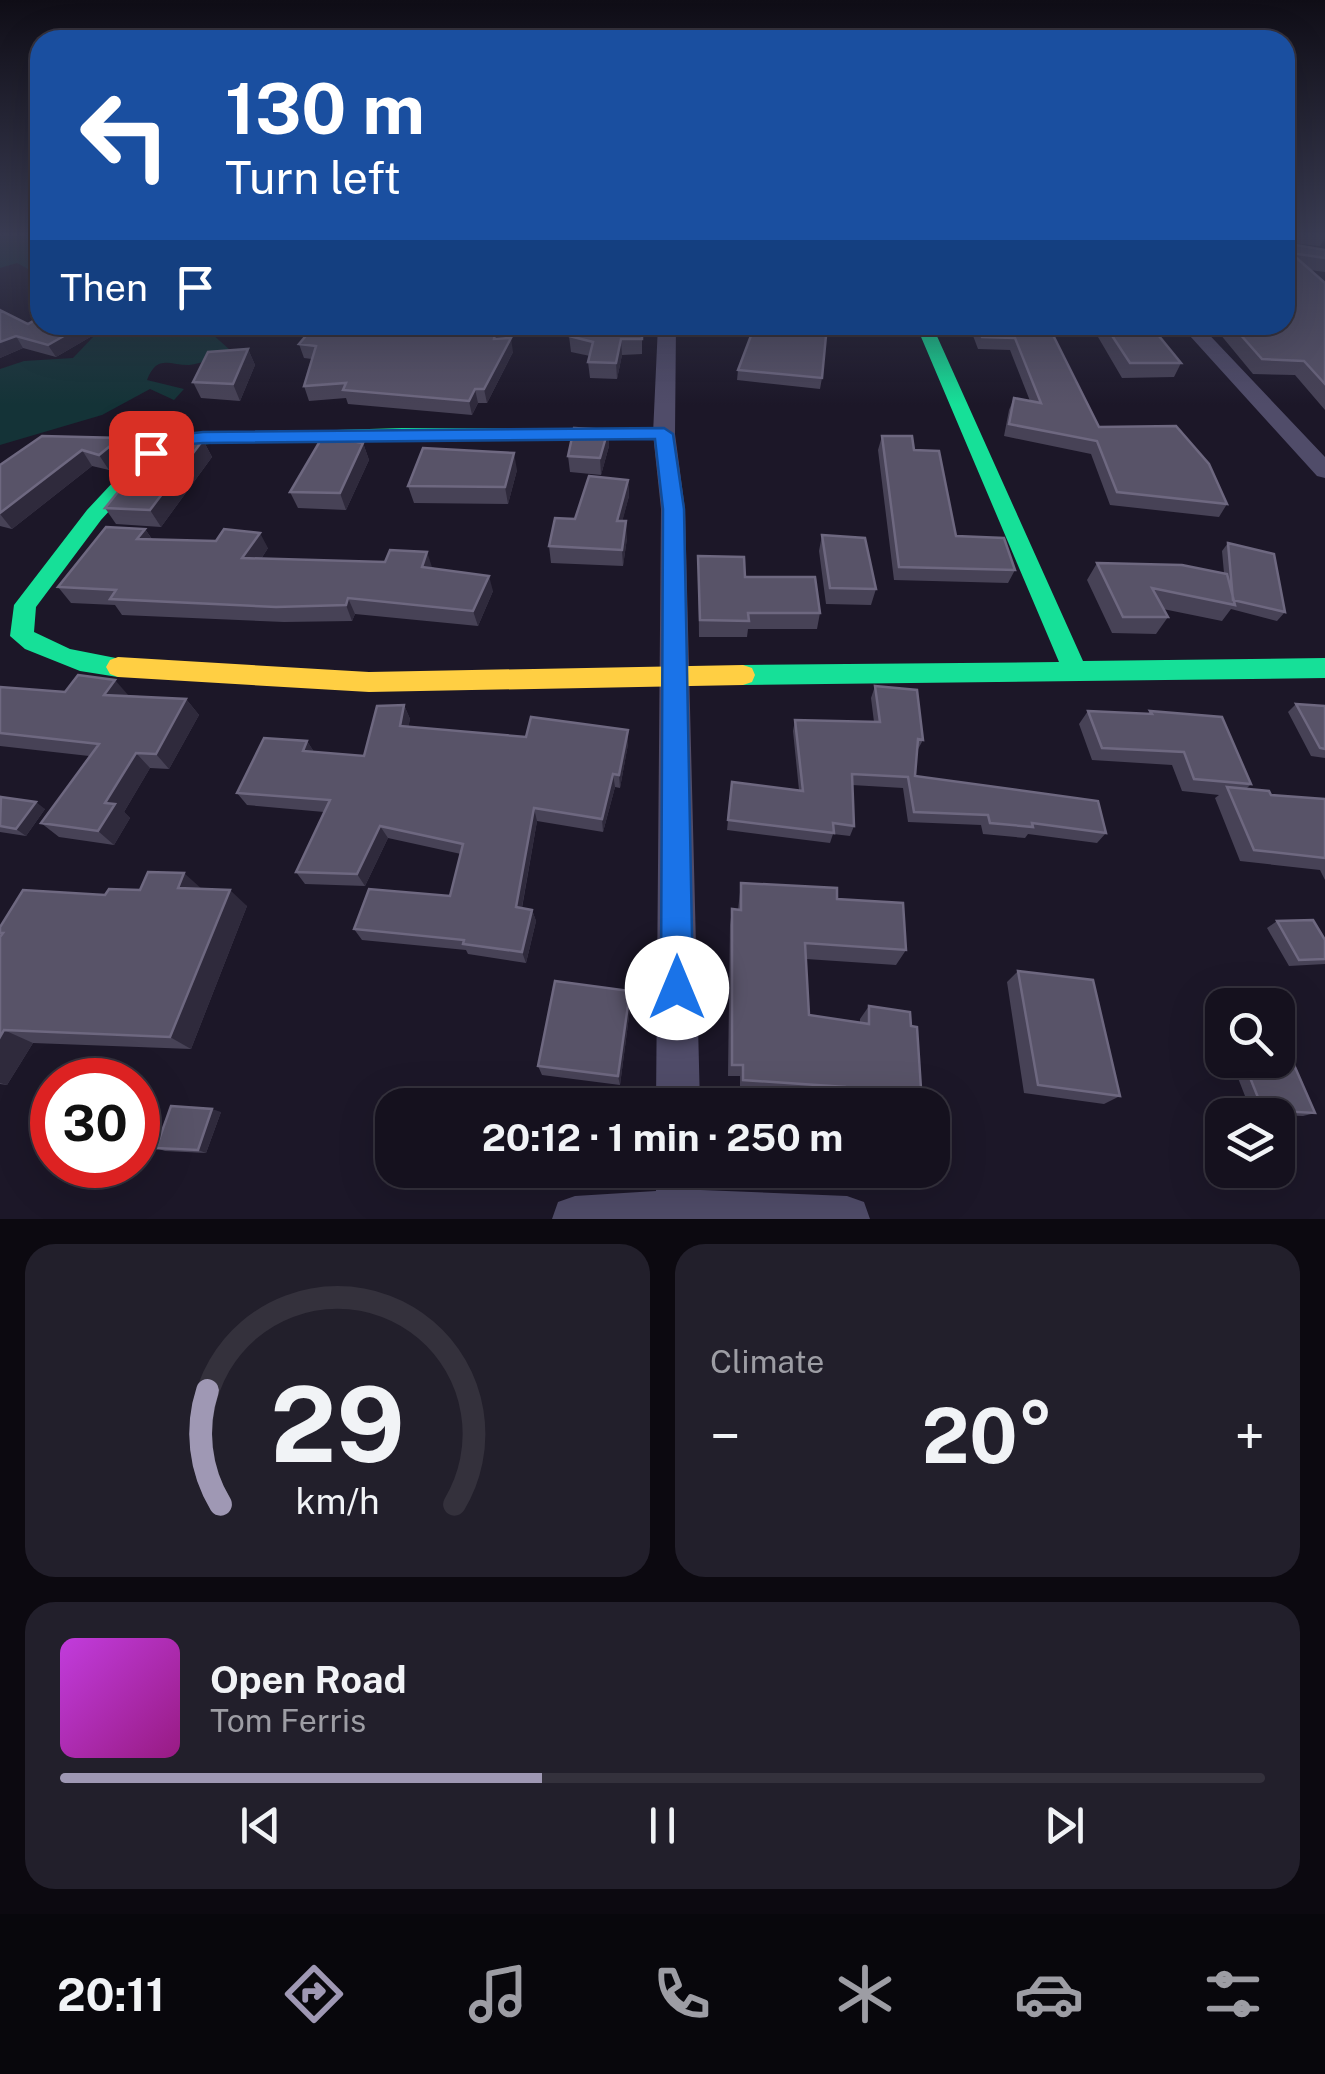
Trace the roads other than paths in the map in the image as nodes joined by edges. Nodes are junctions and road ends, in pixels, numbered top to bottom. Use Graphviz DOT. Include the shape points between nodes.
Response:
graph roads {
  1 [pos="667,335"];
  2 [pos="928,335"];
  3 [pos="1200,335"];
  4 [pos="664,434"];
  5 [pos="1325,471"];
  6 [pos="1074,668"];
  7 [pos="1325,668"];
  8 [pos="675,677"];
  9 [pos="678,1088"];
  10 [pos="678,1191"];
  11 [pos="575,1219"];
  12 [pos="848,1219"];
  1 -- 4 [label="street"];
  2 -- 6 [label="street"];
  3 -- 5 [label="street"];
  4 -- 8 [label="street" via="674,509"];
  4 -- 8 [label="street" via="175,440 151,453 83,530 25,605 22,636 50,654 108,666 369,682"];
  6 -- 7 [label="street"];
  6 -- 8 [label="street"];
  8 -- 9 [label="street"];
  10 -- 11 [label="street"];
  10 -- 12 [label="street"];
}
